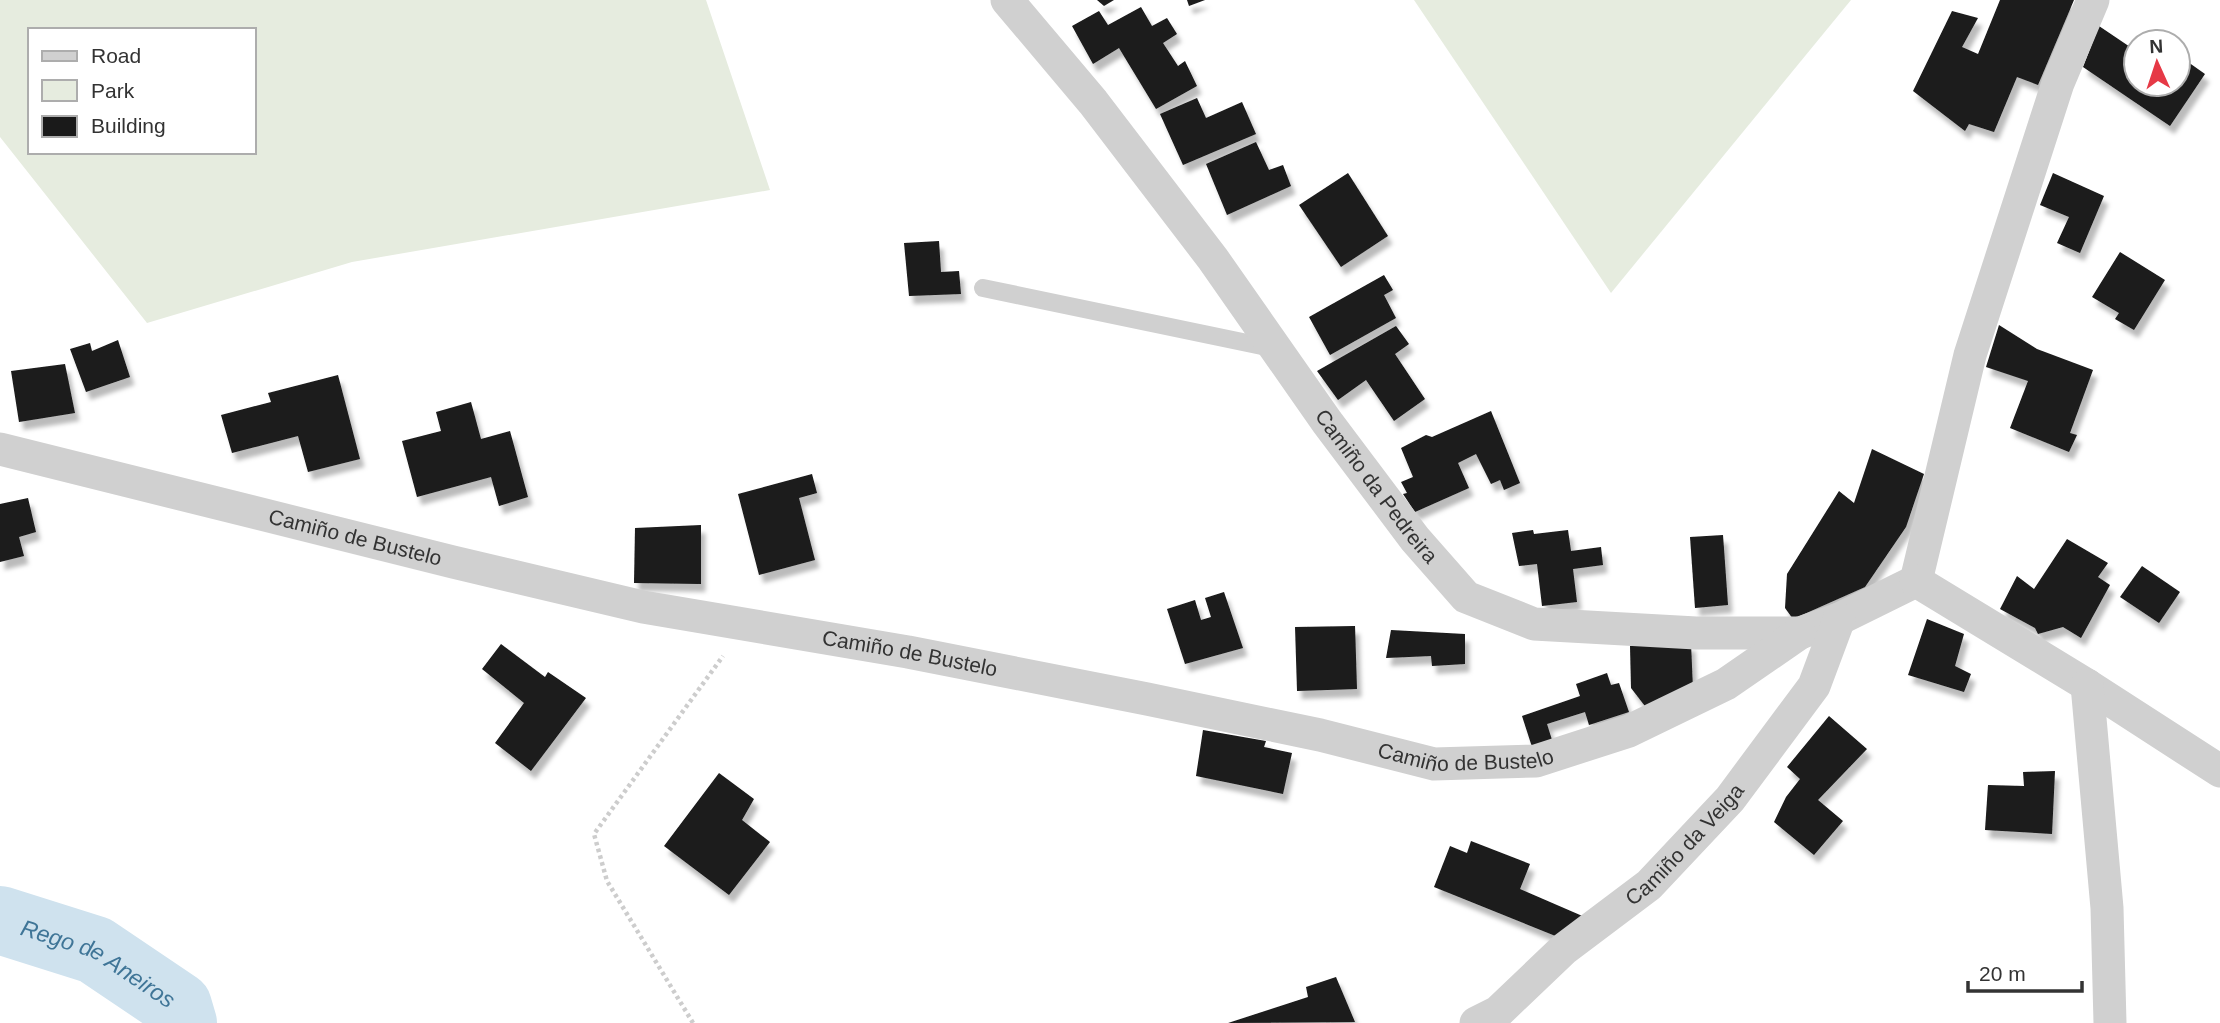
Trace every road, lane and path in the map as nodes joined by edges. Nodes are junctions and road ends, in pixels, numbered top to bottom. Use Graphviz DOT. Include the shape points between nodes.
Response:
graph roads {
  1 [pos="1007,0"];
  2 [pos="2093,0"];
  3 [pos="983,288"];
  4 [pos="1276,349"];
  5 [pos="0,449"];
  6 [pos="1916,581"];
  7 [pos="1839,619"];
  8 [pos="747,624"];
  9 [pos="1800,633"];
  10 [pos="2087,685"];
  11 [pos="2220,771"];
  12 [pos="693,1023"];
  13 [pos="1476,1023"];
  14 [pos="2110,1023"];
  1 -- 4 [label="street, Camiño da Pedreira" via="1093,102"];
  2 -- 6 [label="street" via="2058,83 1970,355"];
  3 -- 4 [label="lane"];
  4 -- 9 [label="street, Camiño da Pedreira" via="1415,539 1466,597 1534,624 1696,633"];
  5 -- 8 [label="street, Camiño de Bustelo" via="643,607"];
  6 -- 7 [label="street, Camiño da Pedreira"];
  6 -- 10 [label="street"];
  7 -- 9 [label="street, Camiño da Pedreira"];
  7 -- 13 [label="street, Camiño da Veiga" via="1814,686 1730,799 1649,885 1564,949 1498,1012"];
  8 -- 9 [label="street, Camiño de Bustelo" via="1320,734 1434,764 1536,761 1629,731 1726,684"];
  8 -- 12 [label="path" via="594,834 607,881"];
  10 -- 11 [label="street"];
  10 -- 14 [label="street" via="2107,908"];
}
